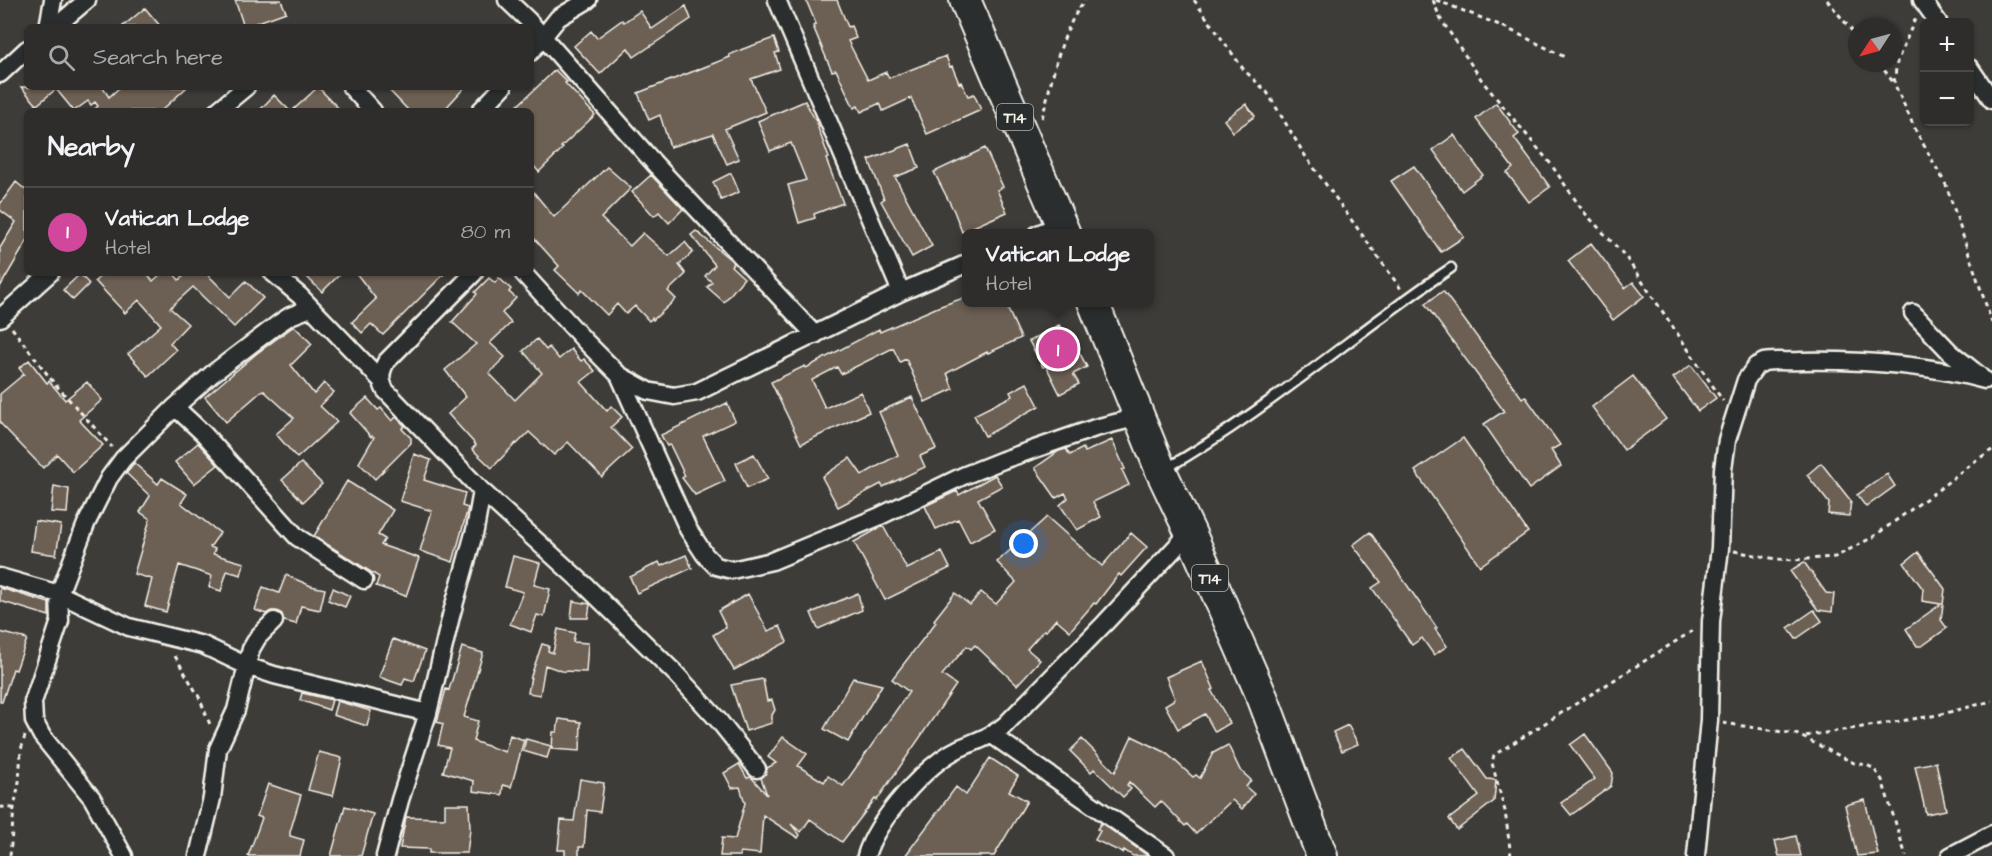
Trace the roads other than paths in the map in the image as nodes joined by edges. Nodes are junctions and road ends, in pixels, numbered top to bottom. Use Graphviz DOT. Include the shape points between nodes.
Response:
graph roads {
  1 [pos="53,0"];
  2 [pos="87,0"];
  3 [pos="507,0"];
  4 [pos="526,0"];
  5 [pos="588,0"];
  6 [pos="777,0"];
  7 [pos="965,0"];
  8 [pos="1922,0"];
  9 [pos="1935,18"];
  10 [pos="528,20"];
  11 [pos="49,24"];
  12 [pos="59,24"];
  13 [pos="532,24"];
  14 [pos="534,27"];
  15 [pos="542,36"];
  16 [pos="534,48"];
  17 [pos="24,52"];
  18 [pos="1973,72"];
  19 [pos="0,74"];
  20 [pos="242,90"];
  21 [pos="354,90"];
  22 [pos="500,90"];
  23 [pos="1992,100"];
  24 [pos="221,108"];
  25 [pos="370,108"];
  26 [pos="483,108"];
  27 [pos="1055,229"];
  28 [pos="962,266"];
  29 [pos="1451,268"];
  30 [pos="47,276"];
  31 [pos="276,276"];
  32 [pos="471,276"];
  33 [pos="526,276"];
  34 [pos="901,292"];
  35 [pos="1095,307"];
  36 [pos="311,308"];
  37 [pos="1913,313"];
  38 [pos="1,317"];
  39 [pos="815,335"];
  40 [pos="619,375"];
  41 [pos="380,379"];
  42 [pos="1988,383"];
  43 [pos="175,407"];
  44 [pos="1139,417"];
  45 [pos="1161,471"];
  46 [pos="482,491"];
  47 [pos="1190,532"];
  48 [pos="0,577"];
  49 [pos="364,580"];
  50 [pos="59,594"];
  51 [pos="274,621"];
  52 [pos="247,666"];
  53 [pos="428,712"];
  54 [pos="992,735"];
  55 [pos="757,769"];
  56 [pos="1992,834"];
  57 [pos="124,856"];
  58 [pos="198,856"];
  59 [pos="385,856"];
  60 [pos="866,856"];
  61 [pos="1166,856"];
  62 [pos="1322,856"];
  63 [pos="1696,856"];
  64 [pos="1950,856"];
  1 -- 11 [label="street"];
  2 -- 12 [label="street"];
  3 -- 10 [label="street"];
  4 -- 10 [label="street"];
  5 -- 15 [label="street" via="558,18"];
  6 -- 34 [label="street"];
  7 -- 27 [label="highway, T14"];
  8 -- 9 [label="street"];
  10 -- 13 [label="street"];
  14 -- 15 [label="street"];
  15 -- 16 [label="street"];
  15 -- 39 [label="street"];
  17 -- 19 [label="street"];
  18 -- 23 [label="street"];
  20 -- 24 [label="street"];
  21 -- 25 [label="street"];
  22 -- 26 [label="street"];
  28 -- 34 [label="street"];
  29 -- 45 [label="lane" via="1232,429"];
  30 -- 38 [label="street"];
  31 -- 36 [label="street"];
  32 -- 41 [label="street" via="386,362"];
  33 -- 40 [label="street"];
  34 -- 39 [label="street"];
  35 -- 44 [label="highway, T14"];
  36 -- 41 [label="street"];
  36 -- 43 [label="street" via="278,324"];
  37 -- 42 [label="street" via="1950,352"];
  39 -- 40 [label="street" via="697,392 674,396 648,391"];
  40 -- 44 [label="street" via="688,529 716,566 732,570 772,561 1003,460"];
  41 -- 46 [label="street" via="406,414"];
  42 -- 63 [label="street" via="1944,371 1873,361 1828,360 1764,362 1746,380 1727,440 1723,469 1720,548 1711,621 1709,720"];
  43 -- 49 [label="street" via="297,537"];
  43 -- 50 [label="street" via="109,478"];
  44 -- 45 [label="highway, T14"];
  45 -- 47 [label="highway, T14"];
  46 -- 53 [label="street"];
  46 -- 55 [label="street" via="676,674"];
  47 -- 54 [label="street"];
  47 -- 62 [label="highway, T14" via="1263,699"];
  48 -- 50 [label="street"];
  50 -- 52 [label="street" via="129,627 203,645"];
  50 -- 57 [label="street" via="60,621 33,702 34,721 92,798"];
  51 -- 52 [label="street" via="258,637"];
  52 -- 53 [label="street"];
  52 -- 58 [label="street" via="236,710 218,749 212,798"];
  53 -- 59 [label="street"];
  54 -- 60 [label="street" via="958,749 903,794"];
  54 -- 61 [label="street"];
  56 -- 64 [label="street"];
}
